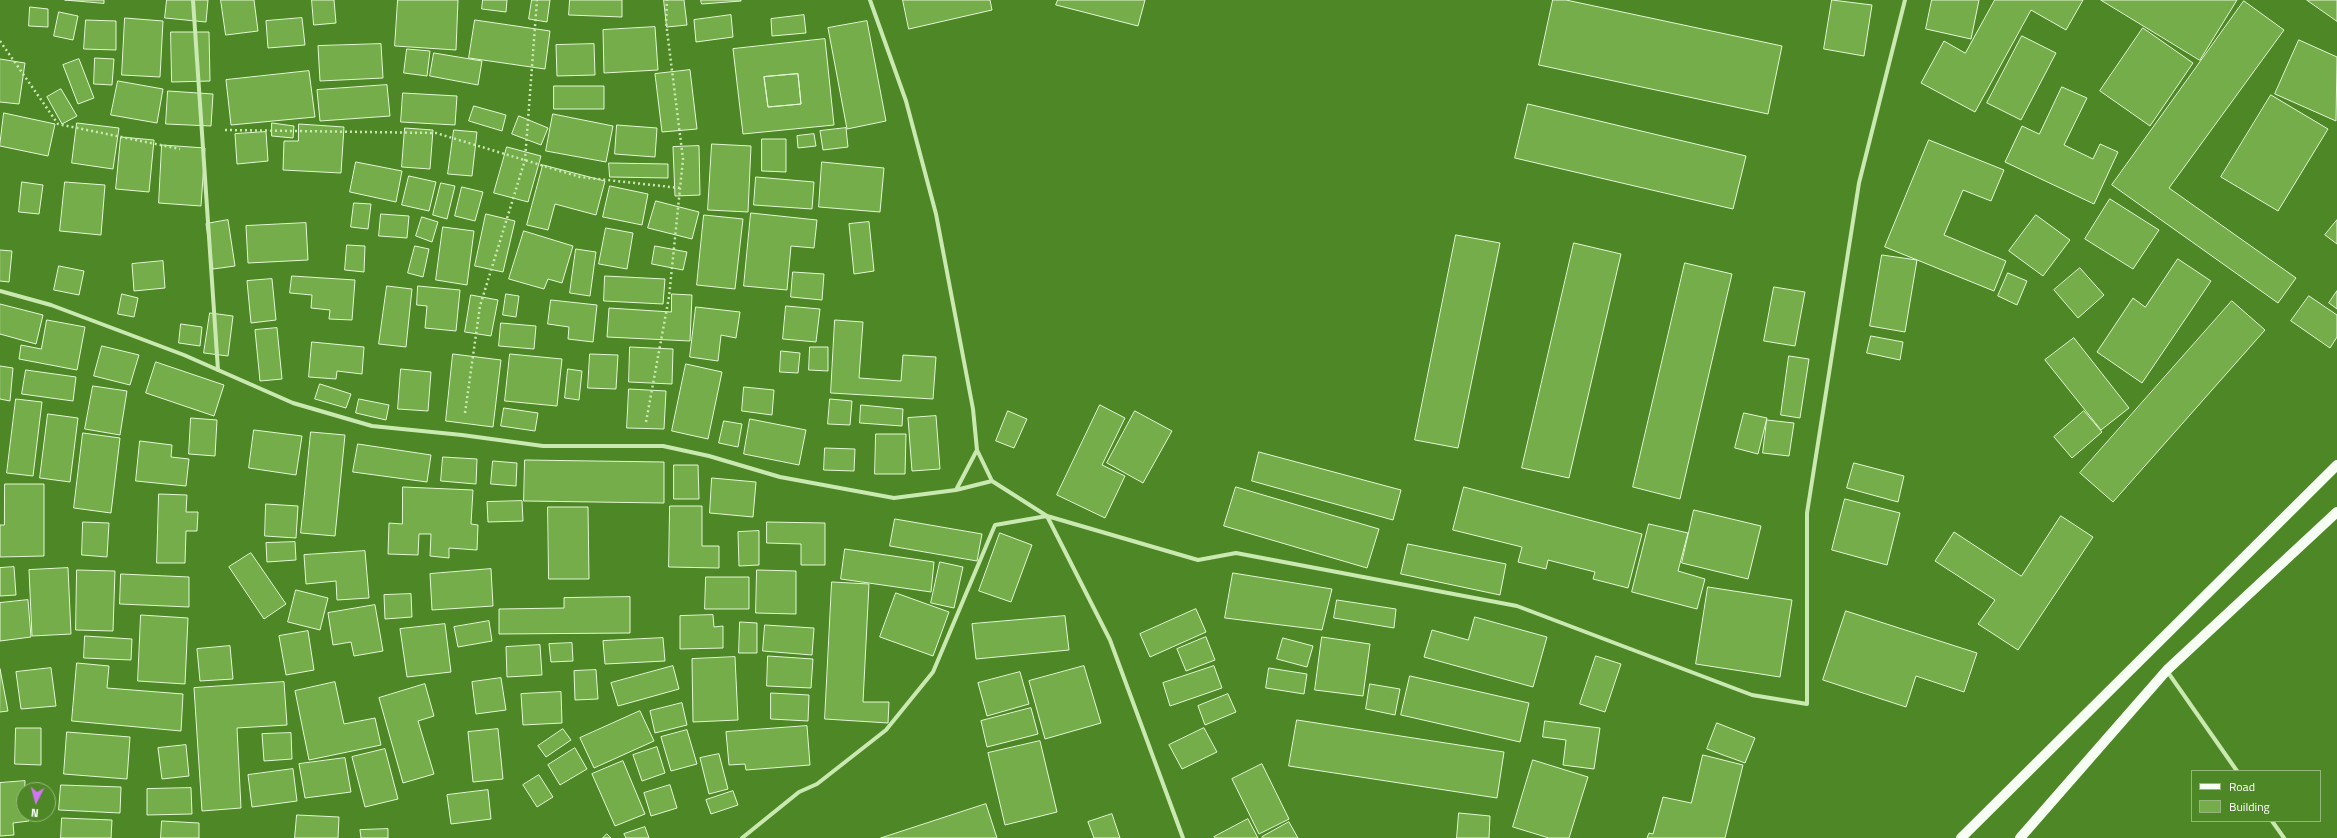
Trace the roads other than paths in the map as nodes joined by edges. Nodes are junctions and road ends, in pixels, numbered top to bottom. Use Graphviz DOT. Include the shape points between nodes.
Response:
graph roads {
  1 [pos="193,0"];
  2 [pos="870,0"];
  3 [pos="1905,0"];
  4 [pos="0,291"];
  5 [pos="218,370"];
  6 [pos="977,450"];
  7 [pos="2337,465"];
  8 [pos="992,481"];
  9 [pos="956,490"];
  10 [pos="2337,512"];
  11 [pos="1047,516"];
  12 [pos="2167,670"];
  13 [pos="2236,770"];
  14 [pos="2273,822"];
  15 [pos="742,838"];
  16 [pos="1183,838"];
  17 [pos="1961,838"];
  18 [pos="2020,838"];
  19 [pos="2284,838"];
  1 -- 5 [label="street"];
  2 -- 6 [label="street" via="906,101 936,214 973,410"];
  3 -- 11 [label="street" via="1859,183 1807,513 1808,704 1752,696 1517,606 1236,553 1198,560"];
  4 -- 5 [label="street" via="51,305"];
  5 -- 9 [label="street" via="293,404 372,426 543,446 663,446 709,456 780,477 894,498"];
  6 -- 8 [label="street"];
  6 -- 9 [label="street"];
  7 -- 17 [label="main road"];
  8 -- 9 [label="street"];
  8 -- 11 [label="street"];
  10 -- 12 [label="main road"];
  11 -- 15 [label="street" via="995,525 933,672 886,730 817,784 799,792"];
  11 -- 16 [label="street" via="1110,640"];
  12 -- 13 [label="street"];
  12 -- 18 [label="main road"];
  14 -- 19 [label="street"];
}
